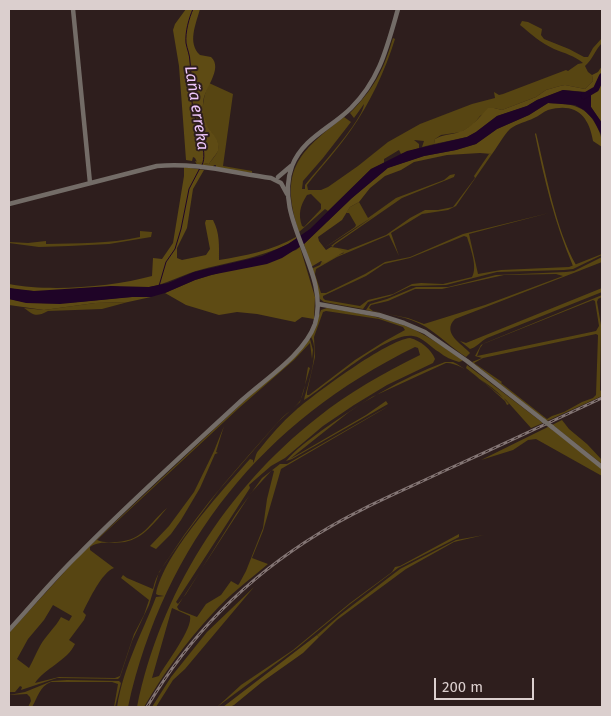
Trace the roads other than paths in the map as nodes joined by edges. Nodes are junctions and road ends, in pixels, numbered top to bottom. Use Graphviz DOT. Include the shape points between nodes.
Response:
graph roads {
  1 [pos="73,9"];
  2 [pos="398,9"];
  3 [pos="294,163"];
  4 [pos="278,179"];
  5 [pos="288,182"];
  6 [pos="90,183"];
  7 [pos="288,195"];
  8 [pos="9,204"];
  9 [pos="318,304"];
  10 [pos="602,467"];
  11 [pos="9,630"];
  1 -- 6 [label="street"];
  2 -- 3 [label="street" via="386,52 373,82 350,110 306,144"];
  3 -- 4 [label="street"];
  3 -- 5 [label="street"];
  4 -- 5 [label="street"];
  4 -- 6 [label="street" via="170,165"];
  4 -- 7 [label="street"];
  5 -- 7 [label="street"];
  6 -- 8 [label="street"];
  7 -- 9 [label="street" via="292,219"];
  9 -- 10 [label="street, bridge" via="379,315 425,332"];
  9 -- 11 [label="street" via="312,331 295,354 78,554"];
}
